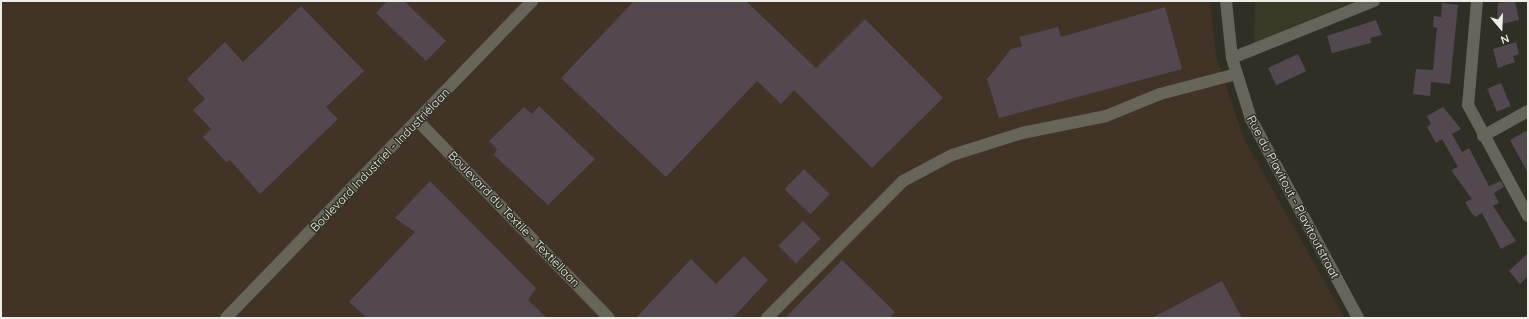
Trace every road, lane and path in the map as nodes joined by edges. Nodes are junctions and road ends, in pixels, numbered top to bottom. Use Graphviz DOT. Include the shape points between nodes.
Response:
graph roads {
  1 [pos="532,1"];
  2 [pos="1226,1"];
  3 [pos="1374,1"];
  4 [pos="1477,1"];
  5 [pos="1232,58"];
  6 [pos="1236,74"];
  7 [pos="1528,111"];
  8 [pos="418,121"];
  9 [pos="1483,136"];
  10 [pos="1528,216"];
  11 [pos="226,318"];
  12 [pos="609,318"];
  13 [pos="768,318"];
  14 [pos="1358,318"];
  1 -- 8 [label="street, Boulevard Industriel - Industriélaan"];
  2 -- 5 [label="street, Rue du Plavitout - Plavitoutstraat"];
  3 -- 5 [label="street" via="1330,16 1257,51"];
  4 -- 9 [label="street" via="1468,105"];
  5 -- 6 [label="street, Rue du Plavitout - Plavitoutstraat"];
  6 -- 13 [label="street" via="1160,94 1106,116 1022,133 952,155 903,181"];
  6 -- 14 [label="street, Rue du Plavitout - Plavitoutstraat" via="1265,148"];
  7 -- 9 [label="street"];
  8 -- 11 [label="street, Boulevard Industriel - Industriélaan"];
  8 -- 12 [label="street, Boulevard du Textile - Textiellaan"];
  9 -- 10 [label="street"];
}
